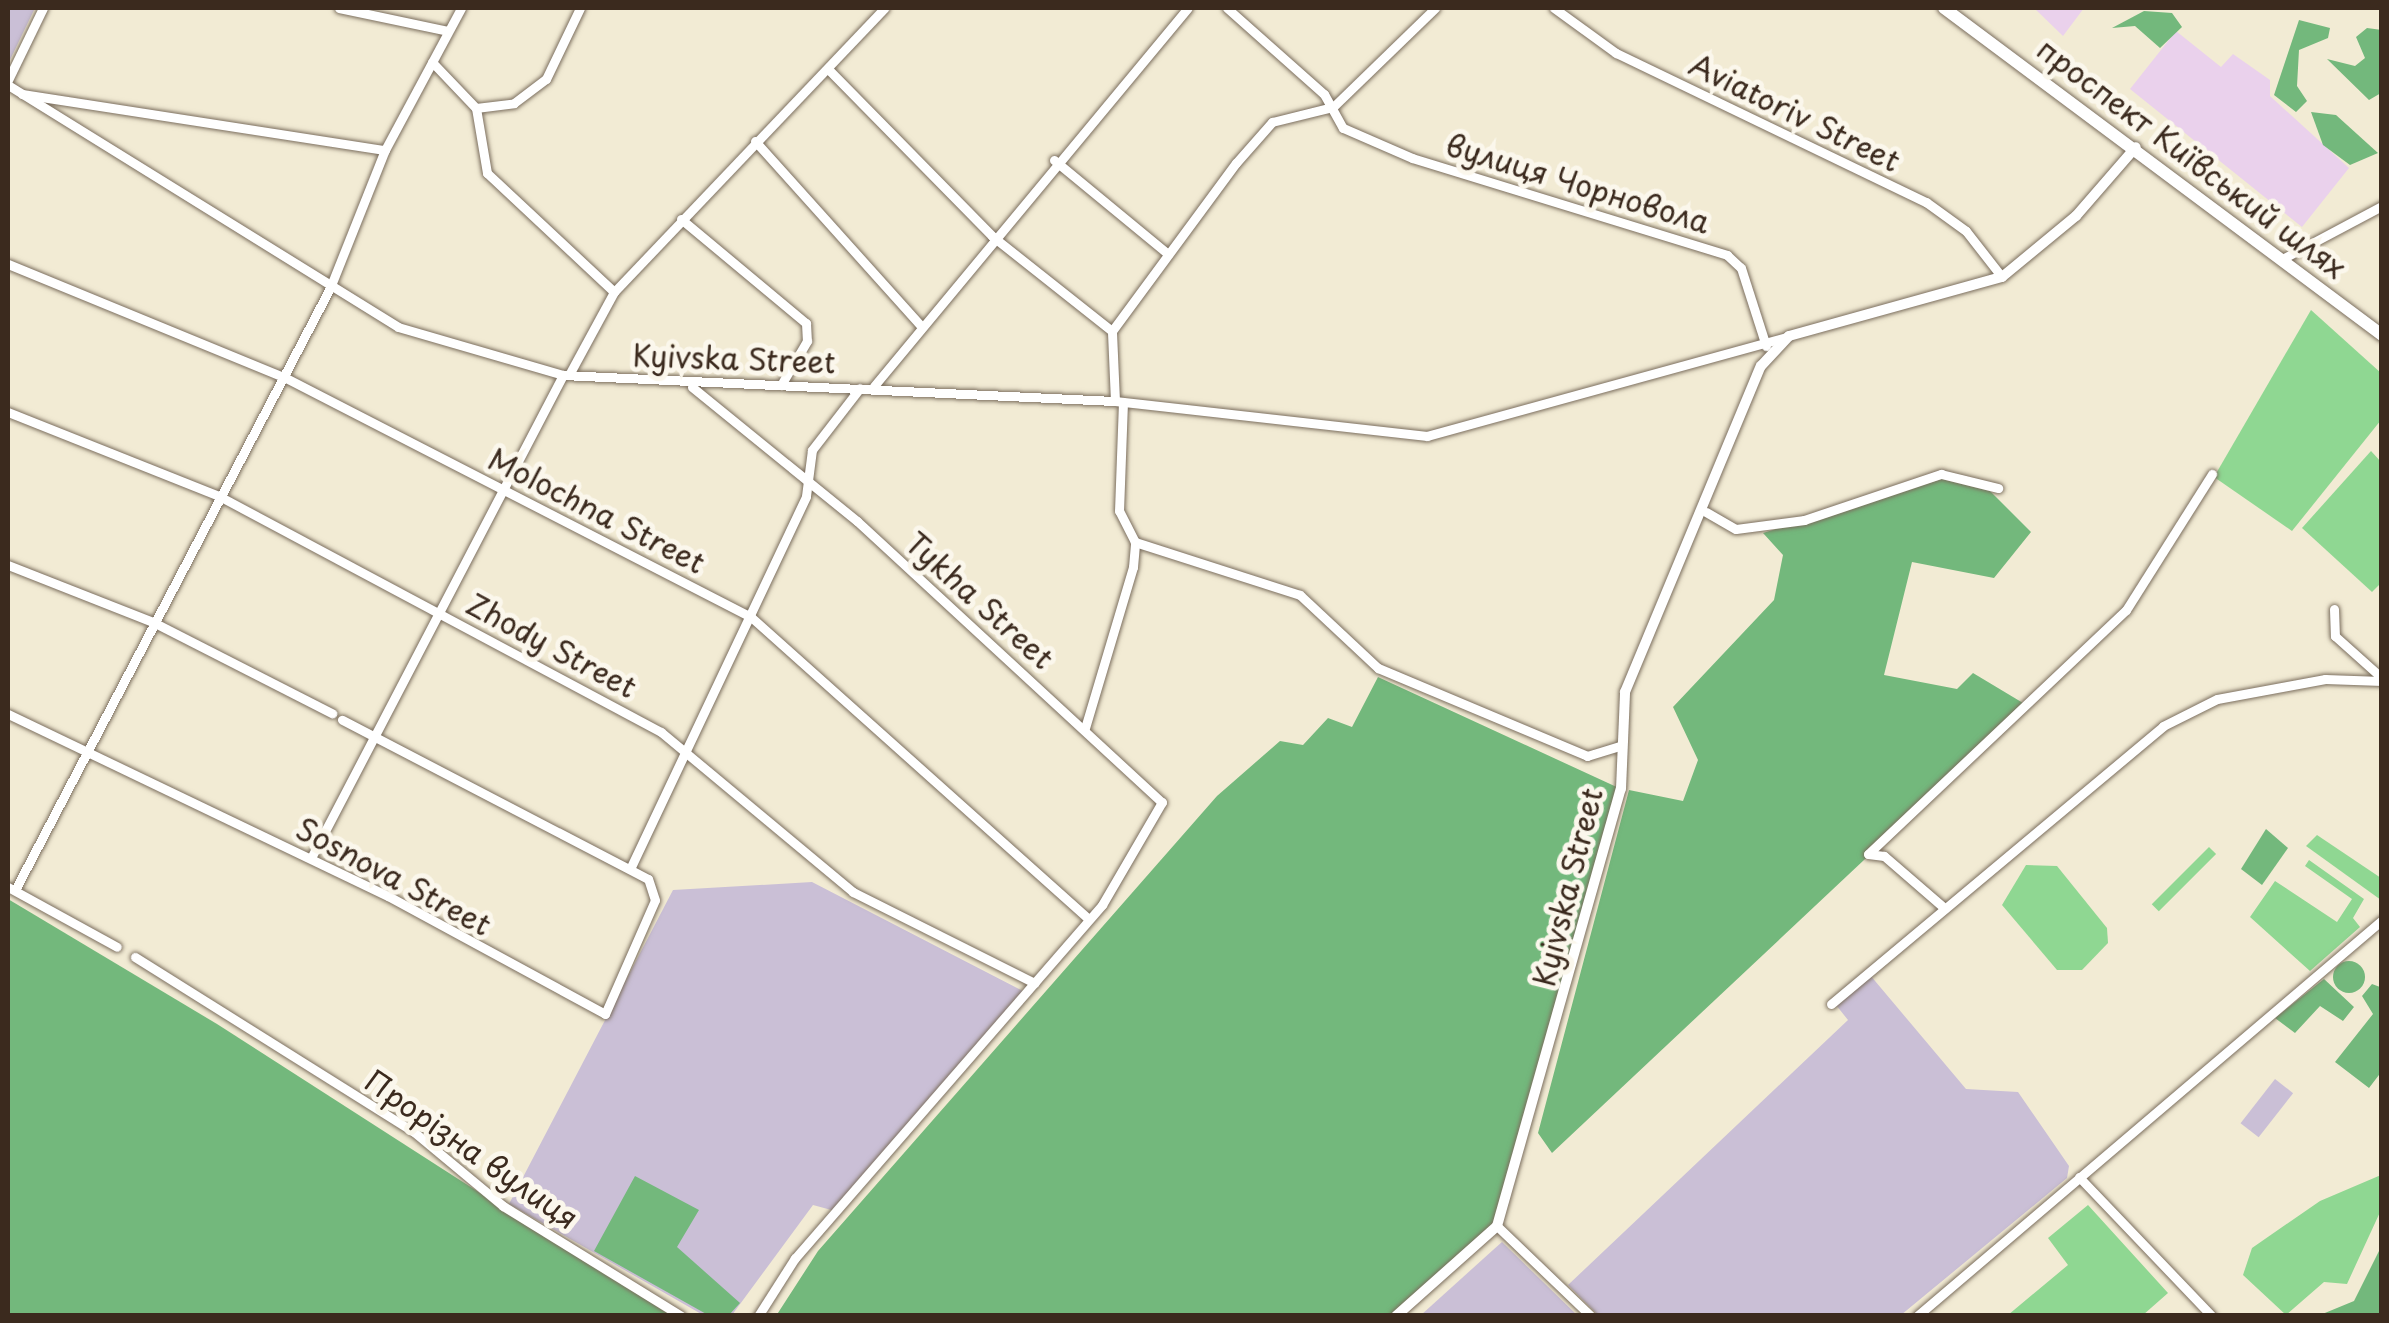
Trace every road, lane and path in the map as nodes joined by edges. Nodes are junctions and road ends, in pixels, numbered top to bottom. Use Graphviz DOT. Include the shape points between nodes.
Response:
graph roads {
  1 [pos="43,8"];
  2 [pos="339,8"];
  3 [pos="461,8"];
  4 [pos="580,8"];
  5 [pos="884,8"];
  6 [pos="1188,8"];
  7 [pos="1227,8"];
  8 [pos="1435,8"];
  9 [pos="1554,8"];
  10 [pos="1944,8"];
  11 [pos="448,31"];
  12 [pos="432,62"];
  13 [pos="830,71"];
  14 [pos="8,82"];
  15 [pos="22,94"];
  16 [pos="1333,107"];
  17 [pos="476,108"];
  18 [pos="755,141"];
  19 [pos="2136,147"];
  20 [pos="384,150"];
  21 [pos="1054,160"];
  22 [pos="2382,206"];
  23 [pos="681,219"];
  24 [pos="992,236"];
  25 [pos="1168,254"];
  26 [pos="2284,258"];
  27 [pos="8,264"];
  28 [pos="2002,277"];
  29 [pos="330,288"];
  30 [pos="614,292"];
  31 [pos="920,325"];
  32 [pos="1112,330"];
  33 [pos="2382,335"];
  34 [pos="1789,336"];
  35 [pos="1766,346"];
  36 [pos="566,374"];
  37 [pos="284,377"];
  38 [pos="781,384"];
  39 [pos="874,386"];
  40 [pos="692,388"];
  41 [pos="860,388"];
  42 [pos="1119,401"];
  43 [pos="8,412"];
  44 [pos="2212,474"];
  45 [pos="805,482"];
  46 [pos="506,486"];
  47 [pos="1998,488"];
  48 [pos="219,496"];
  49 [pos="1706,512"];
  50 [pos="1135,542"];
  51 [pos="8,566"];
  52 [pos="2334,610"];
  53 [pos="438,612"];
  54 [pos="750,617"];
  55 [pos="155,623"];
  56 [pos="2382,679"];
  57 [pos="332,713"];
  58 [pos="8,714"];
  59 [pos="342,720"];
  60 [pos="1085,728"];
  61 [pos="370,734"];
  62 [pos="1619,746"];
  63 [pos="89,751"];
  64 [pos="692,752"];
  65 [pos="310,858"];
  66 [pos="630,869"];
  67 [pos="12,888"];
  68 [pos="1942,906"];
  69 [pos="1088,918"];
  70 [pos="2382,920"];
  71 [pos="117,947"];
  72 [pos="135,957"];
  73 [pos="1035,982"];
  74 [pos="1831,1004"];
  75 [pos="2079,1177"];
  76 [pos="1497,1226"];
  77 [pos="682,1316"];
  78 [pos="758,1316"];
  79 [pos="1396,1316"];
  80 [pos="1591,1316"];
  81 [pos="1917,1316"];
  82 [pos="2212,1316"];
  1 -- 14 [label="street"];
  2 -- 11 [label="street"];
  3 -- 11 [label="street"];
  4 -- 17 [label="street" via="546,80 514,103"];
  5 -- 13 [label="street"];
  6 -- 21 [label="street"];
  7 -- 16 [label="street, вулиця Чорновола"];
  8 -- 16 [label="street"];
  9 -- 28 [label="street, Aviatoriv Street" via="1616,53 1926,202 1966,231"];
  10 -- 19 [label="main road, проспект Київський шлях"];
  11 -- 12 [label="street"];
  12 -- 17 [label="street"];
  12 -- 20 [label="street"];
  13 -- 18 [label="street"];
  13 -- 24 [label="street"];
  14 -- 15 [label="street, Kyivska Street"];
  15 -- 20 [label="street"];
  15 -- 29 [label="street, Kyivska Street"];
  16 -- 25 [label="street" via="1272,122"];
  16 -- 35 [label="street, вулиця Чорновола" via="1344,128 1412,158 1726,255 1740,268"];
  17 -- 30 [label="street" via="487,174"];
  18 -- 23 [label="street"];
  18 -- 31 [label="street"];
  19 -- 26 [label="main road, проспект Київський шлях"];
  19 -- 28 [label="street, Kyivska Street" via="2076,216"];
  20 -- 29 [label="street"];
  21 -- 24 [label="street"];
  21 -- 25 [label="street"];
  22 -- 26 [label="street"];
  23 -- 30 [label="street"];
  23 -- 38 [label="street" via="806,323 807,340"];
  24 -- 31 [label="street"];
  24 -- 32 [label="street"];
  25 -- 32 [label="street"];
  26 -- 33 [label="main road, проспект Київський шлях"];
  27 -- 37 [label="street, Molochna Street"];
  28 -- 34 [label="street, Kyivska Street"];
  29 -- 36 [label="street, Kyivska Street" via="398,327"];
  29 -- 37 [label="street"];
  30 -- 36 [label="street"];
  31 -- 39 [label="street"];
  32 -- 42 [label="street"];
  34 -- 35 [label="street, Kyivska Street"];
  34 -- 49 [label="street, Kyivska Street" via="1738,406"];
  35 -- 42 [label="street, Kyivska Street" via="1462,433"];
  36 -- 40 [label="street, Kyivska Street"];
  36 -- 46 [label="street"];
  37 -- 46 [label="street, Molochna Street"];
  37 -- 48 [label="street"];
  38 -- 40 [label="street, Kyivska Street"];
  38 -- 41 [label="street, Kyivska Street"];
  39 -- 41 [label="street, Kyivska Street"];
  39 -- 42 [label="street, Kyivska Street"];
  40 -- 45 [label="street, Tykha Street"];
  41 -- 45 [label="street" via="823,430"];
  42 -- 50 [label="street" via="1119,511"];
  43 -- 48 [label="street, Zhody Street"];
  44 -- 68 [label="street" via="2126,610 1868,854 1884,856"];
  45 -- 54 [label="street"];
  45 -- 60 [label="street, Tykha Street"];
  46 -- 53 [label="street"];
  46 -- 54 [label="street, Molochna Street"];
  47 -- 49 [label="street" via="1942,474 1802,520 1736,529"];
  48 -- 53 [label="street, Zhody Street"];
  48 -- 55 [label="street"];
  49 -- 62 [label="street, Kyivska Street" via="1630,677"];
  50 -- 60 [label="street, Tykha Street"];
  50 -- 62 [label="street" via="1300,594 1378,668 1587,756"];
  51 -- 55 [label="street"];
  52 -- 56 [label="street" via="2335,636"];
  53 -- 61 [label="street"];
  53 -- 64 [label="street, Zhody Street"];
  54 -- 64 [label="street"];
  54 -- 69 [label="street, Molochna Street"];
  55 -- 57 [label="street"];
  55 -- 63 [label="street"];
  56 -- 68 [label="street" via="2325,679 2217,699 2162,726"];
  58 -- 63 [label="street, Sosnova Street"];
  59 -- 61 [label="street"];
  60 -- 69 [label="street" via="1156,791 1162,813"];
  61 -- 65 [label="street"];
  61 -- 66 [label="street"];
  62 -- 76 [label="street, Kyivska Street" via="1612,822"];
  63 -- 65 [label="street, Sosnova Street"];
  63 -- 67 [label="street"];
  64 -- 66 [label="street"];
  64 -- 73 [label="street, Zhody Street" via="853,892"];
  65 -- 66 [label="street, Sosnova Street" via="604,1014 655,900 648,879"];
  67 -- 71 [label="street"];
  68 -- 74 [label="street"];
  69 -- 73 [label="street"];
  70 -- 75 [label="street"];
  72 -- 77 [label="street, Прорізна вулиця" via="414,1132 503,1206"];
  73 -- 78 [label="street" via="795,1258"];
  75 -- 81 [label="street"];
  75 -- 82 [label="street"];
  76 -- 79 [label="street"];
  76 -- 80 [label="street"];
}
